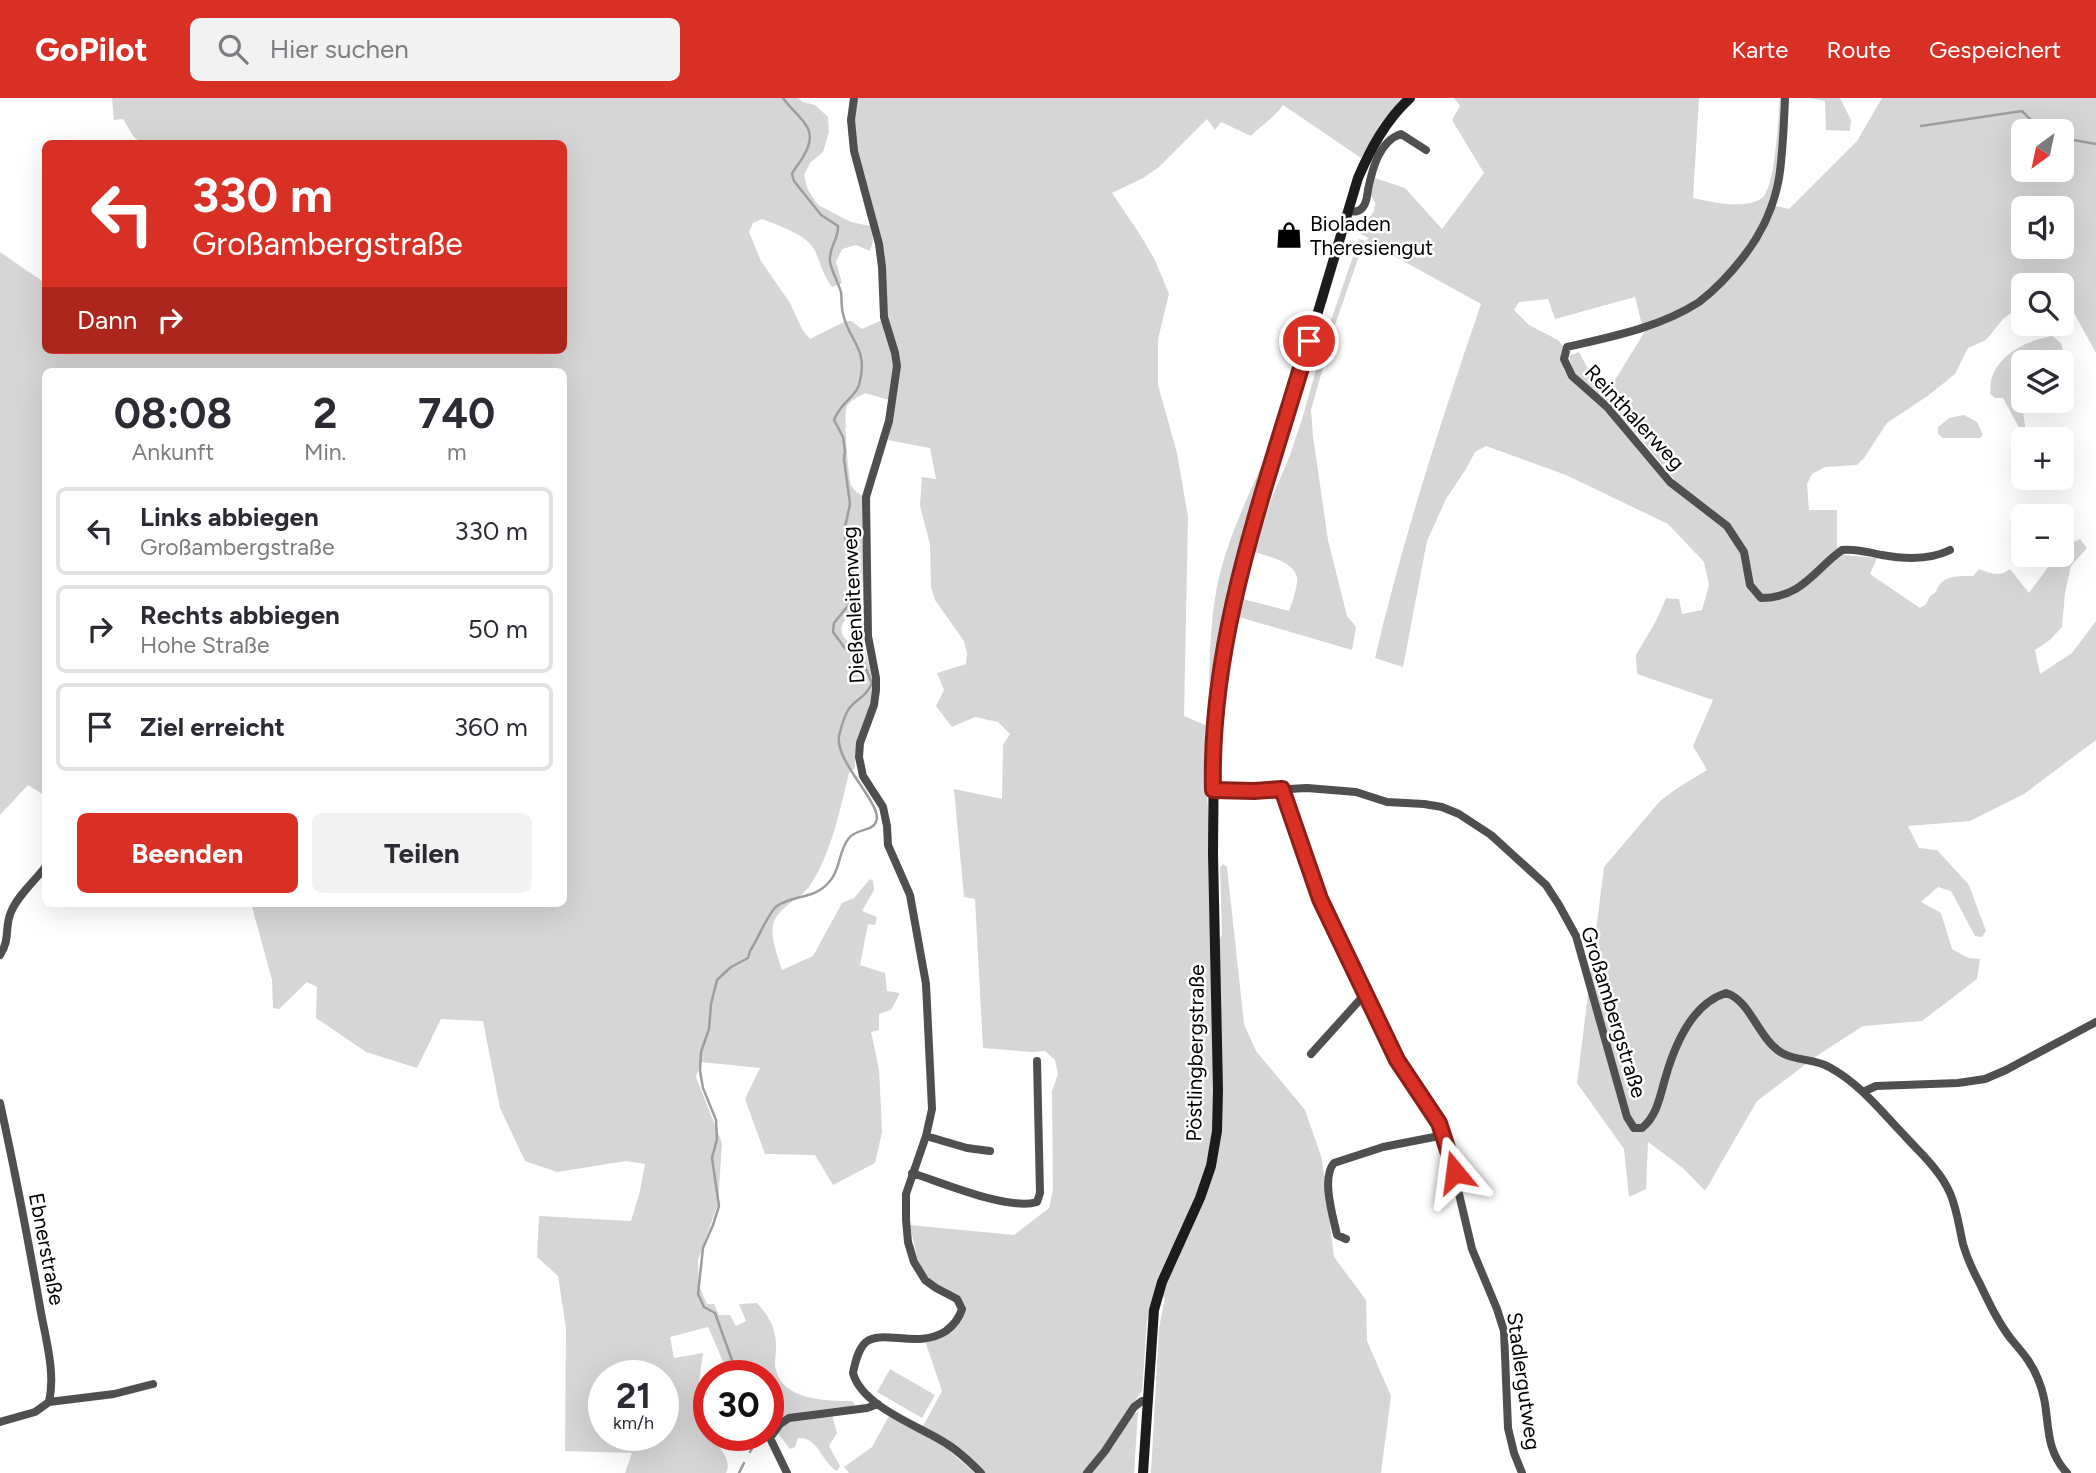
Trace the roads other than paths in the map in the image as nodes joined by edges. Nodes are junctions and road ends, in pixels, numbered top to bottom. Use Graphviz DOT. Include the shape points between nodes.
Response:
graph roads {
  1 [pos="854,98"];
  2 [pos="1410,98"];
  3 [pos="1785,98"];
  4 [pos="1426,150"];
  5 [pos="1348,211"];
  6 [pos="1950,550"];
  7 [pos="1282,789"];
  8 [pos="1213,790"];
  9 [pos="42,871"];
  10 [pos="0,955"];
  11 [pos="1366,993"];
  12 [pos="2096,1022"];
  13 [pos="1311,1054"];
  14 [pos="1037,1061"];
  15 [pos="1863,1092"];
  16 [pos="0,1103"];
  17 [pos="1443,1132"];
  18 [pos="926,1136"];
  19 [pos="990,1151"];
  20 [pos="912,1173"];
  21 [pos="1346,1239"];
  22 [pos="153,1384"];
  23 [pos="1147,1401"];
  24 [pos="50,1402"];
  25 [pos="878,1404"];
  26 [pos="0,1422"];
  27 [pos="787,1473"];
  28 [pos="981,1473"];
  29 [pos="1087,1473"];
  30 [pos="1143,1473"];
  31 [pos="1522,1473"];
  32 [pos="2067,1473"];
  1 -- 18 [label="street, Dießenleitenweg" via="854,151 879,244 884,317 897,366 887,429 866,497 868,636 876,690 859,757 863,776 884,811 888,845 910,895 918,936 927,998 932,1099"];
  2 -- 5 [label="main road, Pöstlingbergstraße" via="1369,152"];
  3 -- 6 [label="street, Reinthalerweg" via="1779,180 1760,231 1738,264 1712,291 1683,310 1641,328 1567,347 1566,364 1670,482 1727,526 1744,552 1749,585 1761,598 1783,595 1806,584 1842,550 1920,557"];
  4 -- 5 [label="street" via="1401,134 1395,136 1377,160 1363,208"];
  5 -- 8 [label="main road, Pöstlingbergstraße" via="1233,601 1218,700"];
  7 -- 8 [label="street, Großambergstraße"];
  7 -- 11 [label="street, Stadlergutweg" via="1315,888"];
  7 -- 15 [label="street, Großambergstraße" via="1342,790 1387,802 1442,807 1480,827 1533,872 1553,895 1576,936 1627,1117 1634,1128 1642,1128 1653,1115 1684,1031 1703,1007 1726,993 1739,1000 1778,1050 1828,1066"];
  8 -- 23 [label="main road, Pöstlingbergstraße" via="1217,1131 1206,1182 1157,1297"];
  9 -- 10 [label="street" via="11,912 7,942"];
  11 -- 13 [label="street"];
  11 -- 17 [label="street, Stadlergutweg" via="1397,1060"];
  12 -- 15 [label="street" via="1985,1079 1876,1086"];
  14 -- 20 [label="street" via="1037,1202 995,1199"];
  15 -- 32 [label="street" via="1930,1163 1949,1191 1976,1277 2042,1387 2051,1450"];
  16 -- 24 [label="street, Ebnerstraße" via="48,1354"];
  17 -- 21 [label="street" via="1334,1163 1328,1173 1329,1193 1337,1235"];
  17 -- 31 [label="street, Stadlergutweg" via="1472,1249 1504,1331 1508,1428"];
  18 -- 19 [label="street"];
  18 -- 20 [label="street, Dießenleitenweg"];
  20 -- 25 [label="street, Dießenleitenweg" via="905,1207 912,1258 927,1282 957,1299 962,1309 954,1324 935,1337 876,1338 864,1344 854,1376"];
  22 -- 24 [label="street"];
  23 -- 29 [label="street" via="1134,1407"];
  23 -- 30 [label="main road, Pöstlingbergstraße"];
  24 -- 26 [label="street" via="35,1412"];
  25 -- 27 [label="street" via="795,1417 780,1424 770,1438"];
  25 -- 28 [label="street, Dießenleitenweg" via="948,1444"];
}
